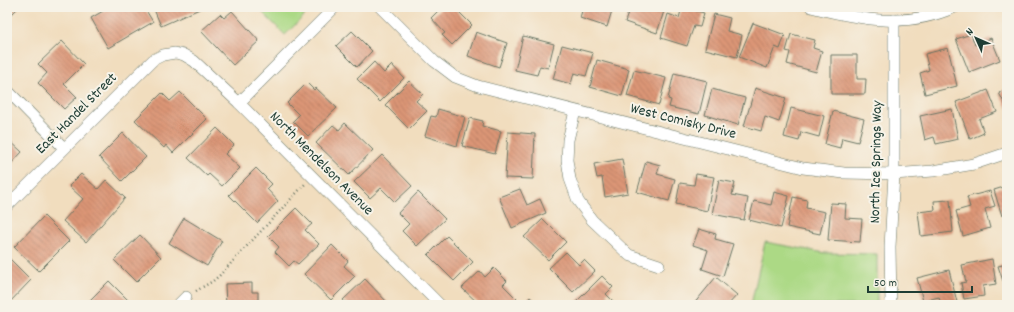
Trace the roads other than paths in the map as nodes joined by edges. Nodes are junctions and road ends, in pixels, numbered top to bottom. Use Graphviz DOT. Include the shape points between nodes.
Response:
graph roads {
  1 [pos="336,7"];
  2 [pos="380,7"];
  3 [pos="811,7"];
  4 [pos="955,7"];
  5 [pos="894,20"];
  6 [pos="175,54"];
  7 [pos="7,90"];
  8 [pos="238,103"];
  9 [pos="575,111"];
  10 [pos="64,148"];
  11 [pos="1007,153"];
  12 [pos="894,174"];
  13 [pos="7,206"];
  14 [pos="659,265"];
  15 [pos="186,297"];
  16 [pos="437,304"];
  17 [pos="178,305"];
  18 [pos="891,305"];
  1 -- 8 [label="street"];
  2 -- 9 [label="street, West Comisky Drive" via="434,61 455,77 478,86"];
  3 -- 5 [label="street" via="872,20"];
  4 -- 5 [label="street" via="922,17"];
  5 -- 12 [label="street, North Ice Springs Way"];
  6 -- 8 [label="street, North Mendelson Avenue" via="194,61"];
  6 -- 10 [label="street, East Handel Street" via="152,60"];
  7 -- 10 [label="street"];
  8 -- 16 [label="street, North Mendelson Avenue"];
  9 -- 12 [label="street, West Comisky Drive" via="803,168 844,173"];
  9 -- 14 [label="street" via="568,140 567,160 570,179 578,201 592,220 629,255"];
  10 -- 13 [label="street, East Handel Street"];
  11 -- 12 [label="street, West Comisky Drive" via="974,164 933,172"];
  12 -- 18 [label="street, North Ice Springs Way" via="890,246"];
  15 -- 17 [label="street"];
}
